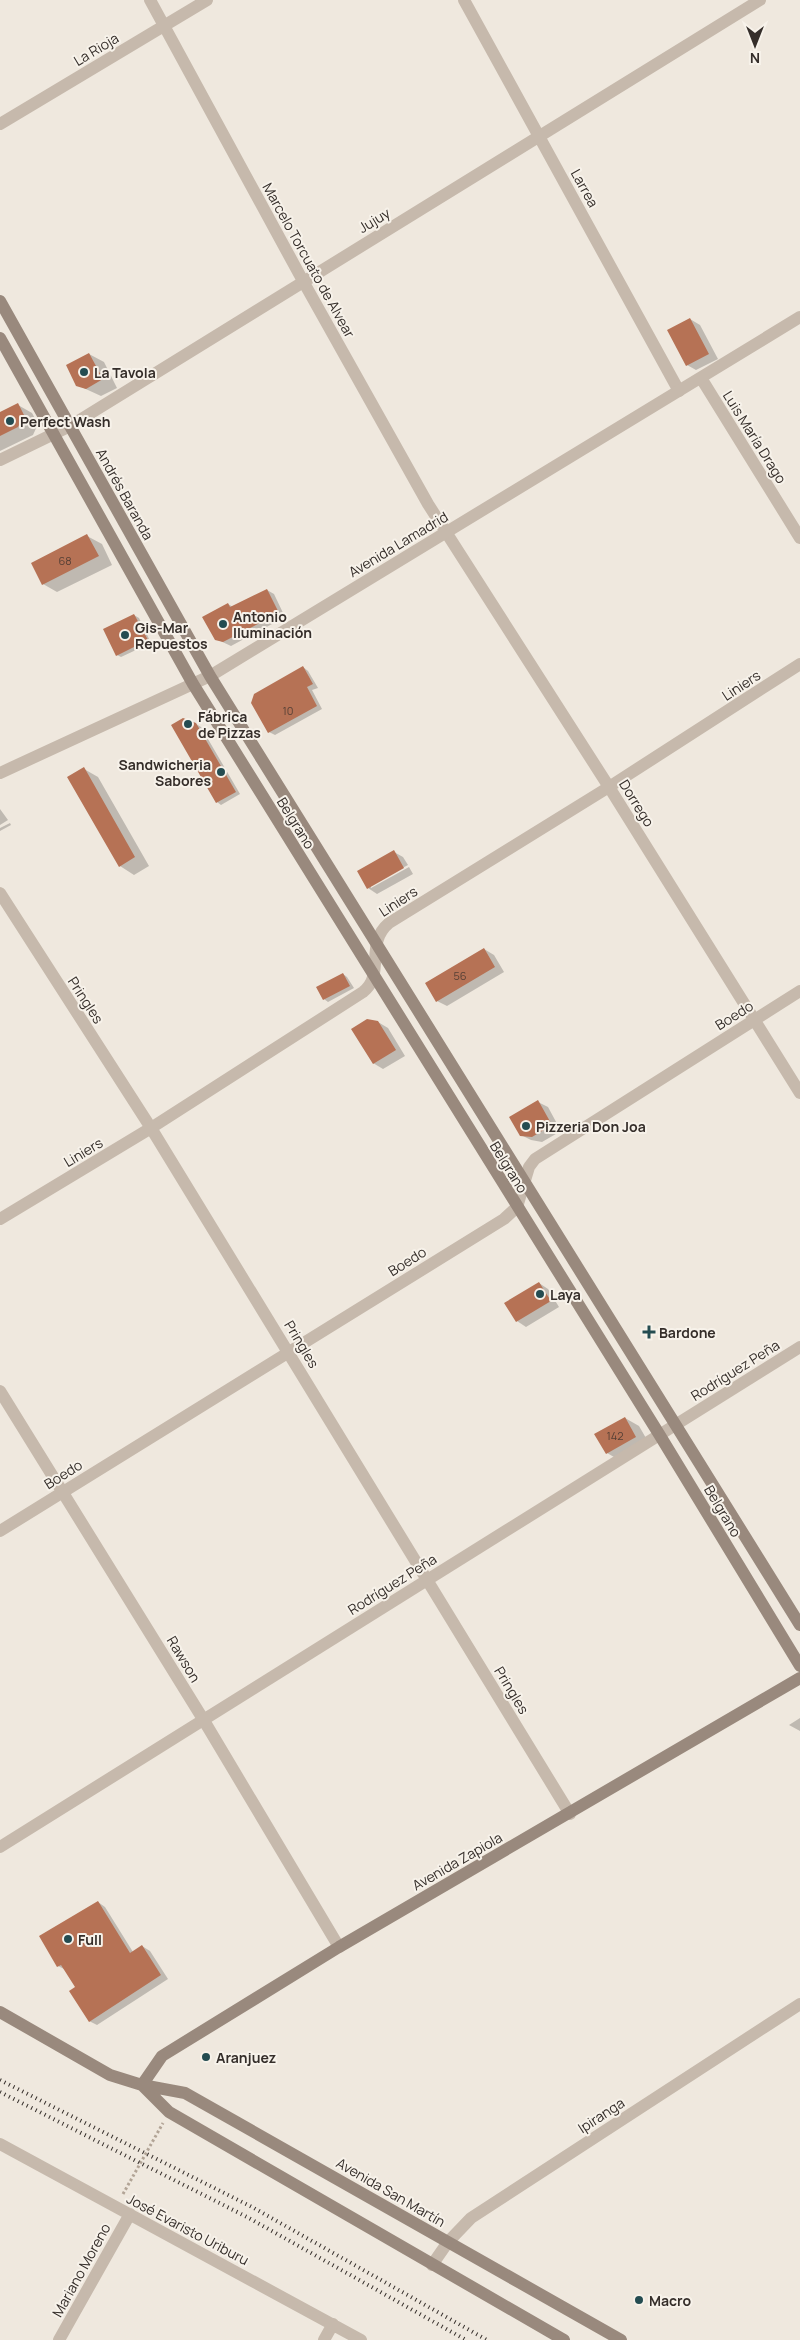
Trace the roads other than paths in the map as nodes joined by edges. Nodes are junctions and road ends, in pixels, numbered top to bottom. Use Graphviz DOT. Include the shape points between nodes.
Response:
graph roads {
  1 [pos="150,0"];
  2 [pos="207,0"];
  3 [pos="464,0"];
  4 [pos="760,0"];
  5 [pos="164,26"];
  6 [pos="0,124"];
  7 [pos="540,137"];
  8 [pos="303,281"];
  9 [pos="0,301"];
  10 [pos="800,317"];
  11 [pos="0,338"];
  12 [pos="701,378"];
  13 [pos="679,391"];
  14 [pos="70,426"];
  15 [pos="54,433"];
  16 [pos="0,460"];
  17 [pos="446,532"];
  18 [pos="800,538"];
  19 [pos="800,664"];
  20 [pos="210,676"];
  21 [pos="193,684"];
  22 [pos="0,773"];
  23 [pos="609,786"];
  24 [pos="0,893"];
  25 [pos="376,944"];
  26 [pos="374,978"];
  27 [pos="800,991"];
  28 [pos="754,1020"];
  29 [pos="800,1093"];
  30 [pos="151,1128"];
  31 [pos="524,1182"];
  32 [pos="517,1208"];
  33 [pos="0,1220"];
  34 [pos="800,1347"];
  35 [pos="289,1352"];
  36 [pos="0,1390"];
  37 [pos="676,1424"];
  38 [pos="659,1434"];
  39 [pos="64,1491"];
  40 [pos="0,1531"];
  41 [pos="427,1579"];
  42 [pos="800,1625"];
  43 [pos="800,1666"];
  44 [pos="800,1678"];
  45 [pos="203,1719"];
  46 [pos="570,1814"];
  47 [pos="0,1847"];
  48 [pos="339,1947"];
  49 [pos="800,2004"];
  50 [pos="0,2012"];
  51 [pos="142,2084"];
  52 [pos="0,2144"];
  53 [pos="130,2214"];
  54 [pos="448,2242"];
  55 [pos="432,2265"];
  56 [pos="333,2324"];
  57 [pos="59,2340"];
  58 [pos="324,2340"];
  59 [pos="361,2340"];
  60 [pos="564,2340"];
  61 [pos="621,2340"];
  1 -- 5 [label="street, Marcelo Torcuato de Alvear"];
  2 -- 5 [label="street, La Rioja"];
  3 -- 7 [label="street, Larrea"];
  4 -- 7 [label="street, Jujuy"];
  5 -- 6 [label="street, La Rioja"];
  5 -- 8 [label="street, Marcelo Torcuato de Alvear"];
  7 -- 8 [label="street, Jujuy"];
  7 -- 13 [label="street, Larrea"];
  8 -- 14 [label="street, Jujuy"];
  8 -- 17 [label="street, Marcelo Torcuato de Alvear"];
  9 -- 14 [label="main road, Andrés Baranda"];
  10 -- 12 [label="street, Avenida Lamadrid"];
  11 -- 15 [label="main road"];
  12 -- 13 [label="street, Avenida Lamadrid"];
  12 -- 18 [label="street, Luis María Drago"];
  13 -- 17 [label="street, Avenida Lamadrid"];
  14 -- 15 [label="street, Jujuy"];
  14 -- 20 [label="main road, Andrés Baranda"];
  15 -- 16 [label="street, Jujuy"];
  15 -- 21 [label="main road"];
  17 -- 20 [label="street, Avenida Lamadrid"];
  17 -- 23 [label="street, Dorrego"];
  19 -- 23 [label="street, Liniers"];
  20 -- 21 [label="street, Avenida Lamadrid"];
  20 -- 25 [label="main road, Belgrano"];
  21 -- 22 [label="street, Avenida Lamadrid"];
  21 -- 26 [label="main road, Belgrano"];
  23 -- 25 [label="street, Liniers" via="389,923 380,931"];
  23 -- 28 [label="street, Dorrego"];
  24 -- 30 [label="street, Pringles"];
  25 -- 26 [label="street, Liniers"];
  25 -- 31 [label="main road, Belgrano"];
  26 -- 30 [label="street, Liniers" via="363,992"];
  26 -- 32 [label="main road, Belgrano"];
  27 -- 28 [label="street, Boedo"];
  28 -- 29 [label="street, Dorrego"];
  28 -- 31 [label="street, Boedo" via="535,1159"];
  30 -- 33 [label="street, Liniers"];
  30 -- 35 [label="street, Pringles"];
  31 -- 32 [label="street, Boedo"];
  31 -- 37 [label="main road, Belgrano"];
  32 -- 35 [label="street, Boedo"];
  32 -- 38 [label="main road, Belgrano"];
  34 -- 37 [label="street, Rodríguez Peña"];
  35 -- 39 [label="street, Boedo"];
  35 -- 41 [label="street, Pringles"];
  36 -- 39 [label="street, Rawson"];
  37 -- 38 [label="street, Rodríguez Peña"];
  37 -- 42 [label="main road, Belgrano"];
  38 -- 41 [label="street, Rodríguez Peña"];
  38 -- 43 [label="main road, Belgrano"];
  39 -- 40 [label="street, Boedo"];
  39 -- 45 [label="street, Rawson"];
  41 -- 45 [label="street, Rodríguez Peña"];
  41 -- 46 [label="street, Pringles"];
  44 -- 46 [label="main road, Avenida Zapiola"];
  45 -- 47 [label="street, Rodríguez Peña"];
  45 -- 48 [label="street, Rawson"];
  46 -- 48 [label="main road, Avenida Zapiola"];
  48 -- 51 [label="main road, Avenida Zapiola" via="162,2056"];
  49 -- 54 [label="street, Ipiranga" via="471,2218"];
  50 -- 51 [label="main road, Avenida San Martín" via="110,2075"];
  51 -- 54 [label="main road, Avenida San Martín" via="185,2093"];
  51 -- 55 [label="main road" via="169,2112"];
  52 -- 53 [label="street, José Evaristo Uriburu"];
  53 -- 56 [label="street, José Evaristo Uriburu"];
  53 -- 57 [label="street, Mariano Moreno"];
  54 -- 55 [label="street, Ipiranga"];
  54 -- 61 [label="main road, Avenida San Martín"];
  55 -- 60 [label="main road"];
  56 -- 58 [label="street"];
  56 -- 59 [label="street, José Evaristo Uriburu"];
}
